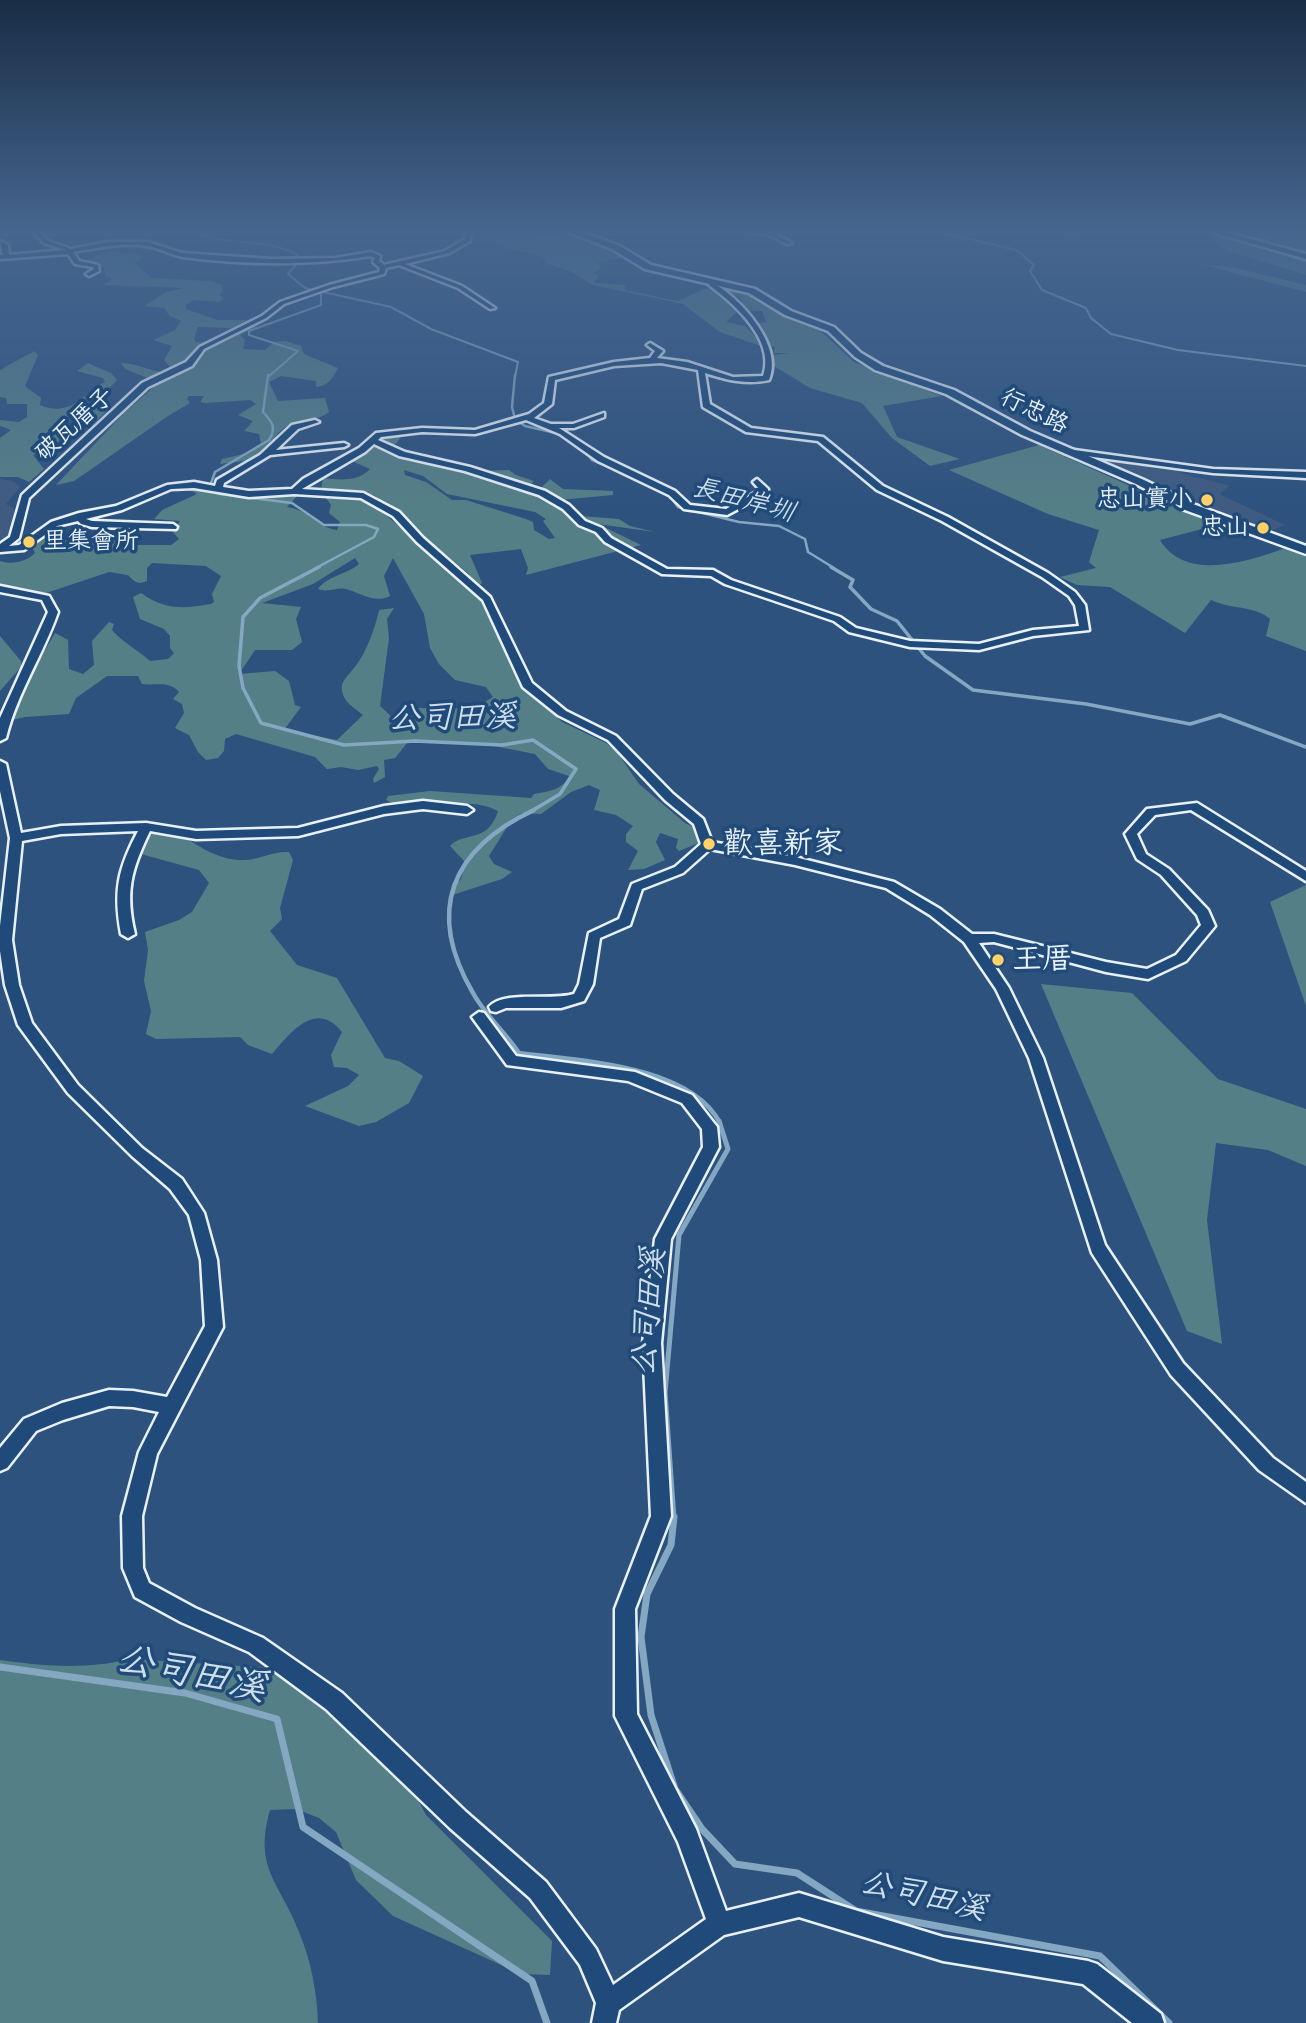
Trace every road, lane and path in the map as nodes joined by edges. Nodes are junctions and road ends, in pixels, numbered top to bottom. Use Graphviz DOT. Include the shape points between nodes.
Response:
graph roads {
  1 [pos="255,321"];
  2 [pos="750,321"];
  3 [pos="811,321"];
  4 [pos="650,345"];
  5 [pos="652,360"];
  6 [pos="701,368"];
  7 [pos="601,415"];
  8 [pos="529,420"];
  9 [pos="315,422"];
  10 [pos="374,441"];
  11 [pos="344,445"];
  12 [pos="1068,451"];
  13 [pos="266,453"];
  14 [pos="1306,475"];
  15 [pos="757,482"];
  16 [pos="218,488"];
  17 [pos="294,491"];
  18 [pos="79,516"];
  19 [pos="173,527"];
  20 [pos="0,549"];
  21 [pos="1306,550"];
  22 [pos="0,589"];
  23 [pos="0,737"];
  24 [pos="0,764"];
  25 [pos="467,810"];
  26 [pos="146,827"];
  27 [pos="16,838"];
  28 [pos="707,845"];
  29 [pos="1306,877"];
  30 [pos="128,934"];
  31 [pos="969,939"];
  32 [pos="496,1007"];
  33 [pos="479,1017"];
  34 [pos="170,1406"];
  35 [pos="0,1462"];
  36 [pos="1306,1493"];
  37 [pos="719,1924"];
  38 [pos="606,2016"];
  39 [pos="1152,2023"];
  1 -- 20 [label="street, 破瓦厝子" via="202,348 189,364 145,386 25,497 14,538"];
  2 -- 6 [label="street" via="767,345 769,375 740,381"];
  3 -- 12 [label="street, 行忠路" via="831,329 879,368 940,388"];
  4 -- 5 [label="street" via="659,351"];
  5 -- 6 [label="street"];
  5 -- 8 [label="street" via="552,379 548,404"];
  6 -- 10 [label="street" via="706,405 749,430 820,439 880,488 946,519 1072,594 1080,605 1085,628 979,647 910,644 853,630 836,619 713,573 665,572 608,540 542,493 402,454"];
  7 -- 8 [label="street" via="567,427"];
  8 -- 10 [label="street" via="466,433 398,431 379,435"];
  8 -- 15 [label="street" via="563,432 601,459 672,493 687,507 715,513 733,510 765,491"];
  9 -- 13 [label="street" via="295,427"];
  10 -- 17 [label="street"];
  11 -- 13 [label="street"];
  12 -- 14 [label="street" via="1213,471"];
  12 -- 21 [label="street, 行忠路" via="1189,507"];
  13 -- 16 [label="street" via="220,482"];
  16 -- 17 [label="street" via="249,494"];
  16 -- 18 [label="street" via="170,487 119,508"];
  17 -- 28 [label="street" via="363,496 396,514 487,599 527,685 562,713 612,738 699,822"];
  18 -- 19 [label="street" via="92,524"];
  18 -- 20 [label="street" via="54,524 21,548"];
  22 -- 23 [label="street" via="46,598 53,612 5,713"];
  24 -- 27 [label="street"];
  25 -- 26 [label="street" via="423,805 384,810 298,832 196,835"];
  26 -- 27 [label="street" via="61,830"];
  26 -- 30 [label="street" via="127,864 120,902"];
  27 -- 34 [label="street" via="5,940 25,1025 73,1089 176,1184 197,1213 209,1260 214,1327"];
  28 -- 31 [label="street" via="890,885"];
  28 -- 32 [label="street" via="679,870 636,887 625,922 594,936 586,984 579,998"];
  29 -- 31 [label="street" via="1193,806 1151,812 1131,834 1141,856 1165,872 1209,926 1181,958 1148,974 994,938"];
  31 -- 36 [label="street" via="1002,988 1036,1058 1098,1248 1177,1369 1266,1464"];
  33 -- 37 [label="street" via="512,1061 630,1076 687,1099 709,1127 711,1147 663,1239 652,1343 660,1516 625,1609 626,1716 688,1837"];
  34 -- 35 [label="street" via="109,1398 62,1412 30,1425"];
  34 -- 38 [label="street" via="148,1452 132,1516 133,1568 142,1590 256,1645 334,1701 538,1890 588,1957"];
  37 -- 38 [label="street"];
  37 -- 39 [label="street" via="799,1906 943,1949 1088,1973"];
}
